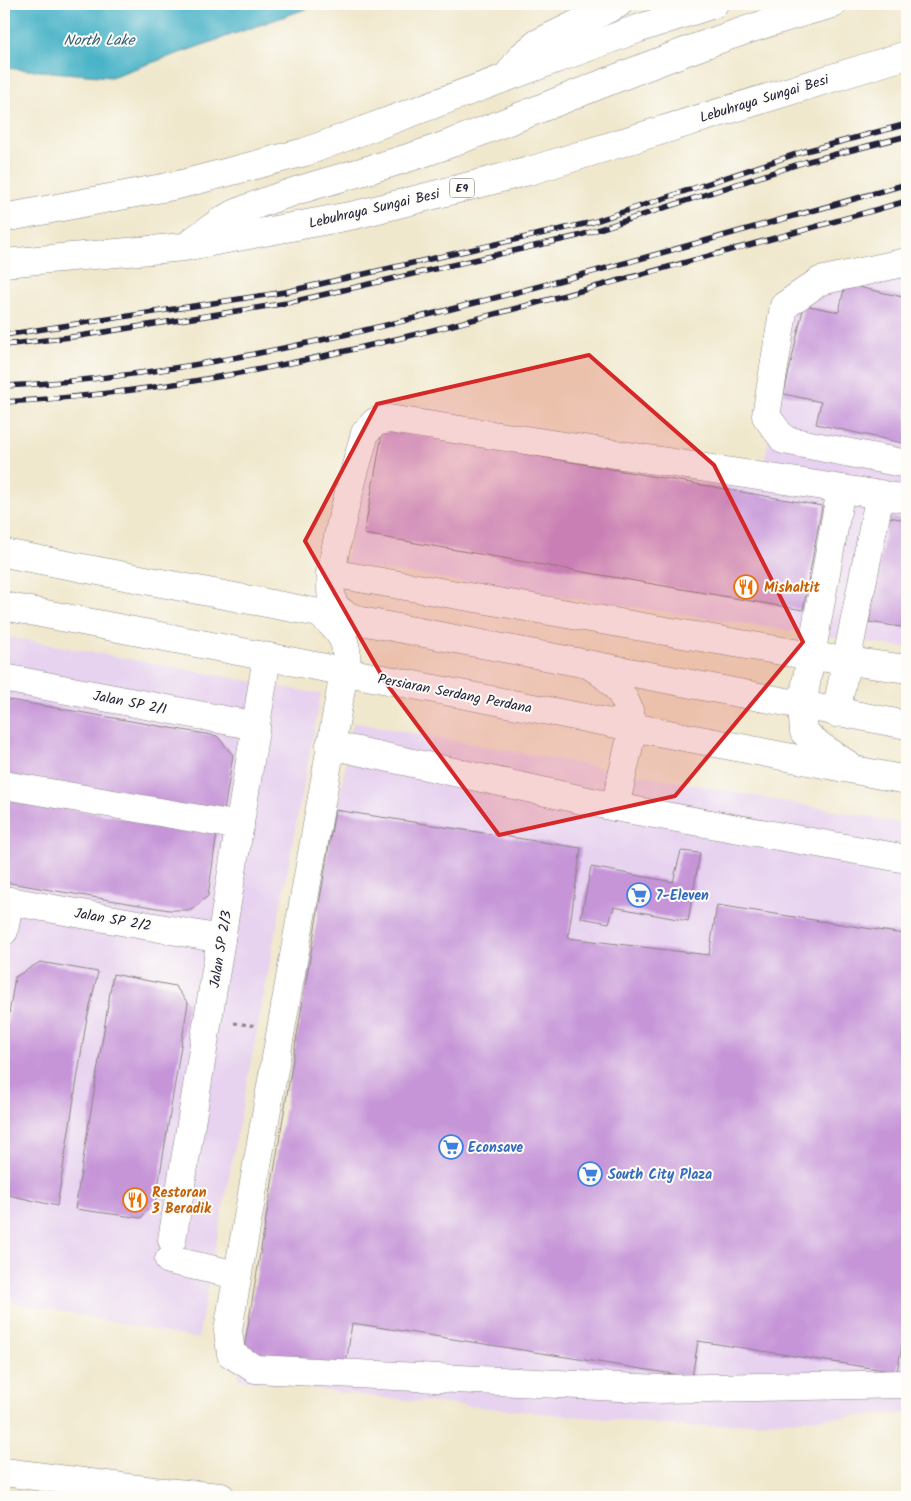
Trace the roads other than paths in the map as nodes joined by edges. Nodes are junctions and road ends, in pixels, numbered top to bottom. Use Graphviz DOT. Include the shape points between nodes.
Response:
graph roads {
  1 [pos="618,4"];
  2 [pos="714,4"];
  3 [pos="833,4"];
  4 [pos="907,55"];
  5 [pos="506,78"];
  6 [pos="4,218"];
  7 [pos="184,247"];
  8 [pos="907,262"];
  9 [pos="4,263"];
  10 [pos="907,464"];
  11 [pos="841,489"];
  12 [pos="880,494"];
  13 [pos="907,499"];
  14 [pos="4,553"];
  15 [pos="330,573"];
  16 [pos="4,606"];
  17 [pos="319,613"];
  18 [pos="360,621"];
  19 [pos="811,656"];
  20 [pos="267,657"];
  21 [pos="846,661"];
  22 [pos="590,665"];
  23 [pos="907,669"];
  24 [pos="344,672"];
  25 [pos="4,678"];
  26 [pos="802,706"];
  27 [pos="836,713"];
  28 [pos="907,725"];
  29 [pos="256,726"];
  30 [pos="633,728"];
  31 [pos="816,744"];
  32 [pos="330,745"];
  33 [pos="779,756"];
  34 [pos="859,772"];
  35 [pos="907,780"];
  36 [pos="4,784"];
  37 [pos="615,807"];
  38 [pos="240,826"];
  39 [pos="907,859"];
  40 [pos="6,900"];
  41 [pos="4,931"];
  42 [pos="221,939"];
  43 [pos="237,1275"];
  44 [pos="907,1384"];
  45 [pos="4,1472"];
  46 [pos="221,1497"];
  1 -- 5 [label="main road" via="538,43 522,56"];
  2 -- 5 [label="main road"];
  3 -- 7 [label="main road" via="776,19 676,54 444,146 233,214"];
  4 -- 7 [label="main road, Lebuhraya Sungai Besi / E9" via="529,170 355,215"];
  5 -- 6 [label="main road" via="305,152 178,185"];
  7 -- 9 [label="main road, Lebuhraya Sungai Besi / E9"];
  8 -- 10 [label="main road" via="820,281 784,306 766,416 784,440"];
  11 -- 12 [label="main road"];
  11 -- 15 [label="main road" via="389,419 375,422 365,433"];
  11 -- 19 [label="main road"];
  12 -- 13 [label="main road"];
  12 -- 21 [label="main road"];
  14 -- 17 [label="main road"];
  15 -- 18 [label="main road" via="333,602 340,612"];
  15 -- 19 [label="main road"];
  16 -- 20 [label="main road, Persiaran Serdang Perdana"];
  17 -- 18 [label="main road"];
  17 -- 24 [label="main road" via="342,636 347,658"];
  18 -- 22 [label="main road"];
  19 -- 21 [label="main road"];
  19 -- 26 [label="main road"];
  20 -- 24 [label="main road, Persiaran Serdang Perdana"];
  20 -- 29 [label="main road, Jalan SP 2/3"];
  21 -- 23 [label="main road"];
  21 -- 27 [label="main road"];
  22 -- 26 [label="main road"];
  22 -- 30 [label="main road" via="616,684 628,705"];
  24 -- 30 [label="main road, Persiaran Serdang Perdana"];
  24 -- 32 [label="main road"];
  25 -- 29 [label="main road, Jalan SP 2/1"];
  26 -- 27 [label="main road"];
  26 -- 31 [label="main road" via="804,732"];
  27 -- 28 [label="main road"];
  27 -- 31 [label="main road"];
  29 -- 38 [label="main road, Jalan SP 2/3"];
  30 -- 33 [label="main road, Persiaran Serdang Perdana"];
  30 -- 37 [label="main road"];
  31 -- 33 [label="main road"];
  31 -- 34 [label="main road"];
  32 -- 37 [label="main road"];
  32 -- 43 [label="main road"];
  33 -- 34 [label="main road, Persiaran Serdang Perdana"];
  34 -- 35 [label="main road, Persiaran Serdang Perdana"];
  36 -- 38 [label="main road"];
  37 -- 39 [label="main road"];
  38 -- 42 [label="main road, Jalan SP 2/3"];
  40 -- 41 [label="main road"];
  40 -- 42 [label="main road, Jalan SP 2/2"];
  42 -- 43 [label="main road, Jalan SP 2/3" via="171,1250"];
  43 -- 44 [label="main road" via="228,1330 232,1354 255,1370 660,1389"];
  45 -- 46 [label="main road" via="153,1492"];
}
